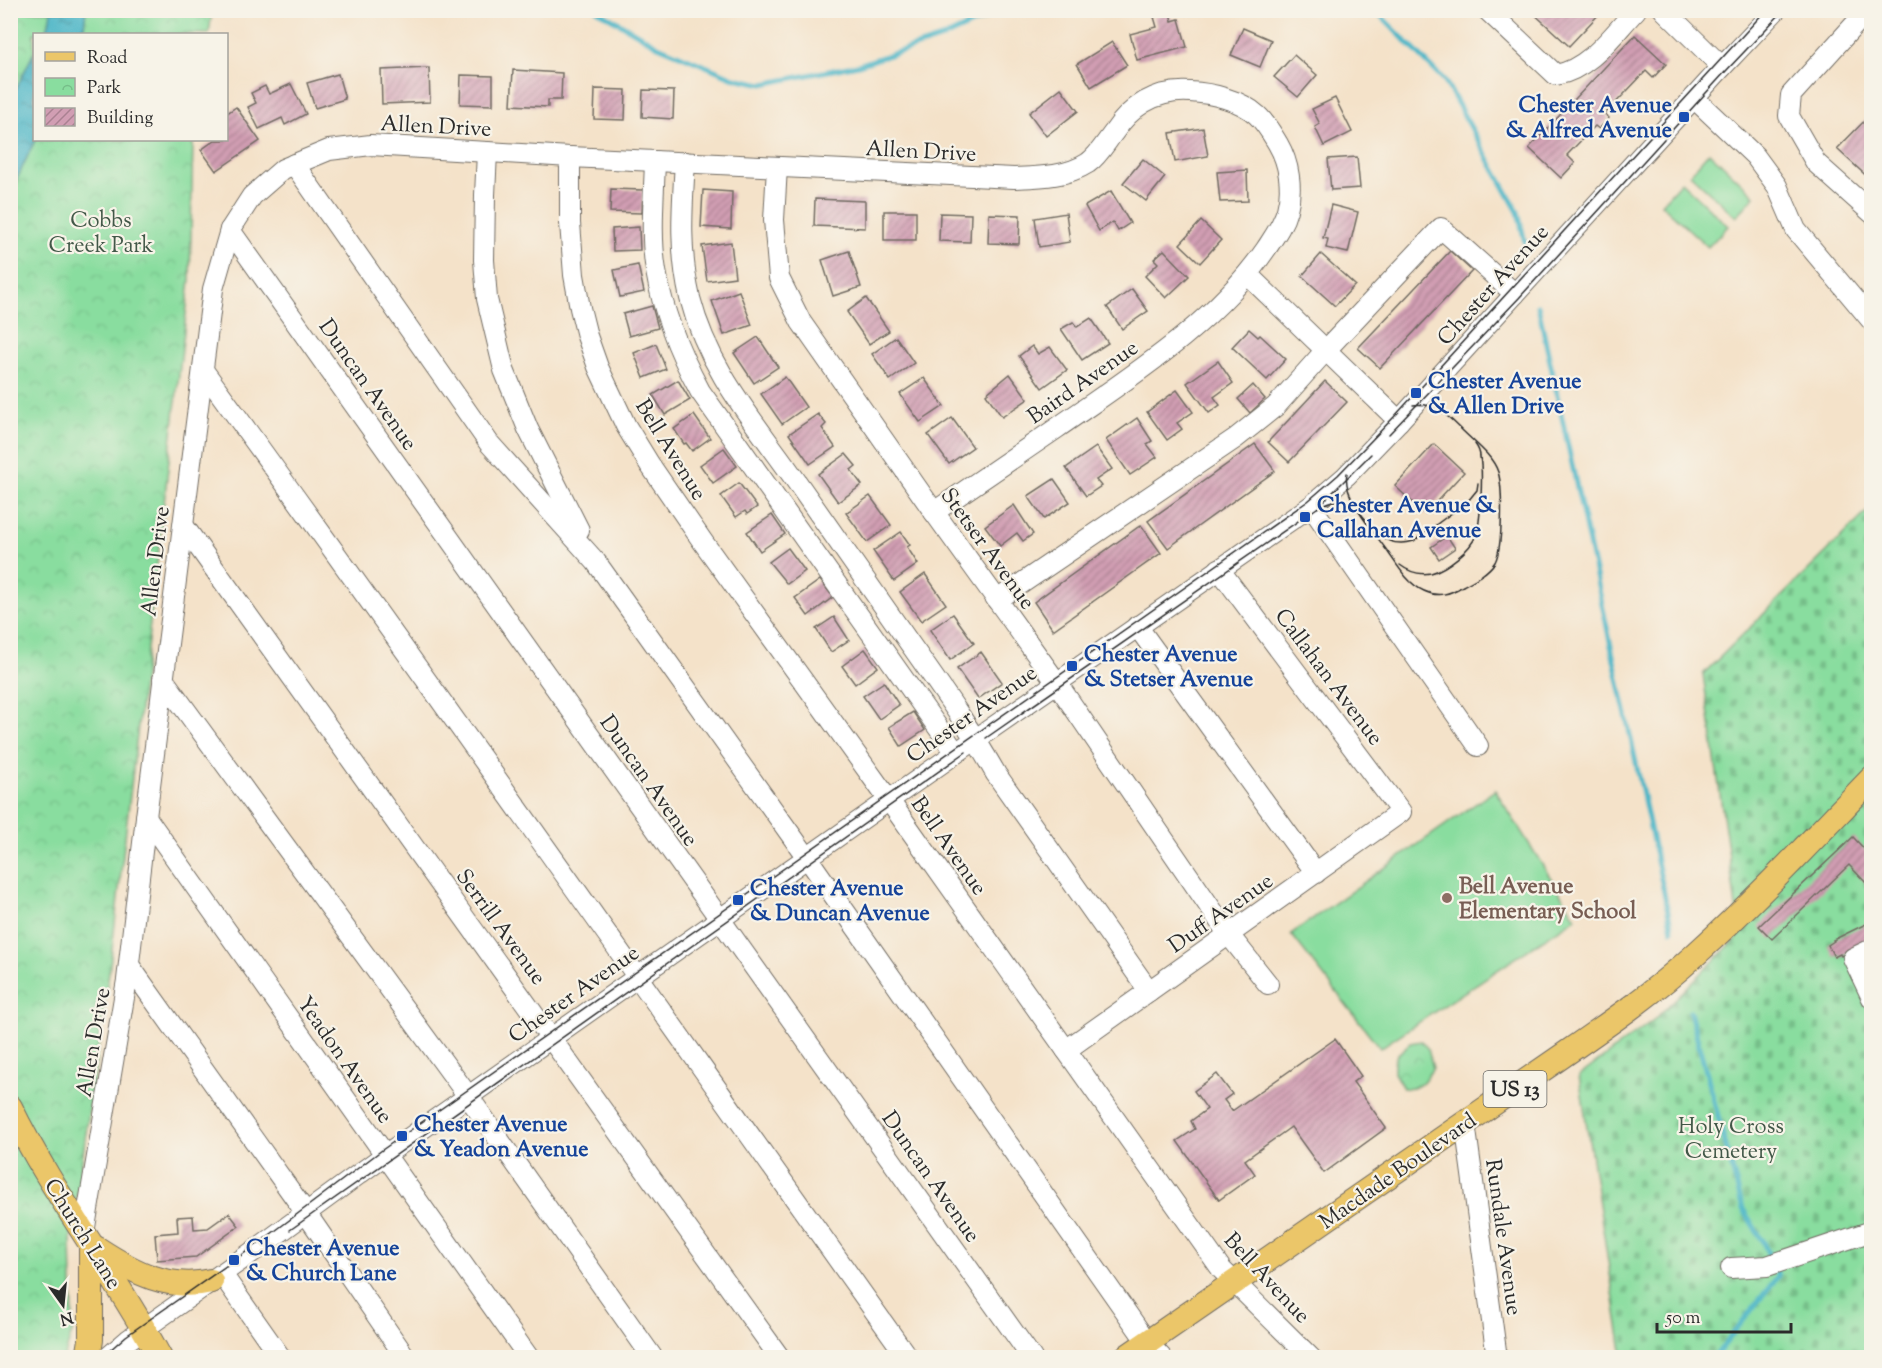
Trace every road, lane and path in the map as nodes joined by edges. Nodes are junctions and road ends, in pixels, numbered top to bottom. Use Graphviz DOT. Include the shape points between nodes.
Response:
graph roads {
  1 [pos="1487,10"];
  2 [pos="1635,10"];
  3 [pos="1664,10"];
  4 [pos="1776,10"];
  5 [pos="1868,10"];
  6 [pos="1722,67"];
  7 [pos="1694,98"];
  8 [pos="487,152"];
  9 [pos="570,157"];
  10 [pos="655,161"];
  11 [pos="685,162"];
  12 [pos="294,164"];
  13 [pos="777,167"];
  14 [pos="1872,213"];
  15 [pos="230,230"];
  16 [pos="1248,275"];
  17 [pos="1515,294"];
  18 [pos="1872,321"];
  19 [pos="1326,350"];
  20 [pos="203,370"];
  21 [pos="1399,421"];
  22 [pos="1311,506"];
  23 [pos="934,512"];
  24 [pos="183,525"];
  25 [pos="596,562"];
  26 [pos="1219,569"];
  27 [pos="997,600"];
  28 [pos="1137,626"];
  29 [pos="163,679"];
  30 [pos="1057,683"];
  31 [pos="976,739"];
  32 [pos="1478,746"];
  33 [pos="956,753"];
  34 [pos="1872,778"];
  35 [pos="889,800"];
  36 [pos="1401,812"];
  37 [pos="146,817"];
  38 [pos="807,858"];
  39 [pos="1316,873"];
  40 [pos="719,920"];
  41 [pos="1229,935"];
  42 [pos="1872,949"];
  43 [pos="129,965"];
  44 [pos="636,978"];
  45 [pos="1268,984"];
  46 [pos="1149,991"];
  47 [pos="1872,998"];
  48 [pos="552,1037"];
  49 [pos="1066,1050"];
  50 [pos="468,1096"];
  51 [pos="10,1107"];
  52 [pos="1465,1123"];
  53 [pos="385,1155"];
  54 [pos="306,1213"];
  55 [pos="1872,1231"];
  56 [pos="87,1239"];
  57 [pos="1731,1268"];
  58 [pos="216,1277"];
  59 [pos="1234,1282"];
  60 [pos="144,1329"];
  61 [pos="1154,1350"];
  62 [pos="88,1358"];
  63 [pos="107,1358"];
  64 [pos="160,1358"];
  65 [pos="281,1358"];
  66 [pos="406,1358"];
  67 [pos="529,1358"];
  68 [pos="653,1358"];
  69 [pos="780,1358"];
  70 [pos="908,1358"];
  71 [pos="1032,1358"];
  72 [pos="1125,1358"];
  73 [pos="1311,1358"];
  74 [pos="1497,1358"];
  1 -- 2 [label="street" via="1556,75 1591,58"];
  3 -- 6 [label="street"];
  4 -- 6 [label="street, Chester Avenue"];
  5 -- 14 [label="street" via="1791,95 1789,116 1816,163"];
  6 -- 7 [label="street, Chester Avenue"];
  7 -- 17 [label="street, Chester Avenue"];
  7 -- 18 [label="street" via="1755,156 1777,186 1796,230"];
  8 -- 9 [label="street, Allen Drive"];
  8 -- 12 [label="street, Allen Drive" via="371,145 329,150"];
  8 -- 25 [label="street" via="486,290 504,370 551,477"];
  9 -- 10 [label="street, Allen Drive"];
  9 -- 35 [label="street, Bell Avenue" via="574,274 587,336 610,396 657,475"];
  10 -- 11 [label="street, Allen Drive"];
  10 -- 33 [label="street" via="656,271 684,362 700,391"];
  11 -- 13 [label="street, Allen Drive"];
  11 -- 31 [label="street" via="681,227 684,269 690,299 711,357 739,403"];
  12 -- 15 [label="street, Allen Drive" via="252,195"];
  12 -- 25 [label="street" via="489,443"];
  13 -- 16 [label="street, Allen Drive" via="1014,178 1049,176 1090,162 1137,105 1169,92 1211,94 1256,114 1271,132 1288,172 1287,210 1279,230"];
  13 -- 23 [label="street, Stetser Avenue" via="774,220 779,278 801,322"];
  15 -- 20 [label="street, Allen Drive" via="213,289"];
  15 -- 40 [label="street, Duncan Avenue"];
  16 -- 19 [label="street"];
  16 -- 23 [label="street, Baird Avenue" via="1146,367"];
  17 -- 19 [label="street" via="1441,228"];
  17 -- 21 [label="street, Chester Avenue"];
  19 -- 21 [label="street"];
  19 -- 27 [label="street" via="1276,406 1236,438"];
  20 -- 24 [label="street, Allen Drive"];
  20 -- 44 [label="street"];
  21 -- 22 [label="street, Chester Avenue"];
  22 -- 26 [label="street, Chester Avenue"];
  22 -- 32 [label="street"];
  23 -- 27 [label="street, Stetser Avenue"];
  24 -- 29 [label="street, Allen Drive"];
  24 -- 48 [label="street, Serrill Avenue"];
  25 -- 38 [label="street"];
  26 -- 28 [label="street, Chester Avenue"];
  26 -- 36 [label="street, Callahan Avenue"];
  27 -- 30 [label="street, Stetser Avenue"];
  28 -- 30 [label="street, Chester Avenue"];
  28 -- 39 [label="street"];
  29 -- 37 [label="street, Allen Drive"];
  29 -- 50 [label="street"];
  30 -- 31 [label="street, Chester Avenue"];
  30 -- 41 [label="street, Stetser Avenue"];
  31 -- 33 [label="street, Chester Avenue"];
  31 -- 46 [label="street" via="996,774"];
  33 -- 35 [label="street, Chester Avenue"];
  34 -- 52 [label="main road, Macdade Boulevard / US 13" via="1695,955 1609,1024"];
  35 -- 38 [label="street, Chester Avenue"];
  35 -- 49 [label="street, Bell Avenue"];
  36 -- 39 [label="street, Duff Avenue"];
  37 -- 43 [label="street, Allen Drive"];
  37 -- 53 [label="street, Yeadon Avenue"];
  38 -- 40 [label="street, Chester Avenue"];
  38 -- 61 [label="street"];
  39 -- 41 [label="street, Duff Avenue"];
  40 -- 44 [label="street, Chester Avenue"];
  40 -- 71 [label="street, Duncan Avenue"];
  41 -- 45 [label="street, Stetser Avenue"];
  41 -- 46 [label="street, Duff Avenue"];
  42 -- 47 [label="street" via="1853,958"];
  43 -- 54 [label="street"];
  43 -- 56 [label="street, Allen Drive"];
  44 -- 48 [label="street, Chester Avenue"];
  44 -- 70 [label="street"];
  46 -- 49 [label="street, Duff Avenue"];
  48 -- 50 [label="street, Chester Avenue"];
  48 -- 69 [label="street, Serrill Avenue"];
  49 -- 59 [label="street, Bell Avenue"];
  50 -- 53 [label="street, Chester Avenue"];
  50 -- 68 [label="street"];
  51 -- 56 [label="main road, Church Lane"];
  52 -- 59 [label="main road, Macdade Boulevard / US 13"];
  52 -- 74 [label="street, Rundale Avenue"];
  53 -- 54 [label="street, Chester Avenue"];
  53 -- 67 [label="street, Yeadon Avenue"];
  54 -- 58 [label="street, Chester Avenue"];
  54 -- 66 [label="street"];
  55 -- 57 [label="street" via="1775,1263"];
  56 -- 58 [label="main road" via="120,1264 170,1284 190,1285"];
  56 -- 60 [label="main road, Church Lane"];
  56 -- 62 [label="main road" via="91,1341"];
  58 -- 60 [label="street, Chester Avenue"];
  58 -- 65 [label="street"];
  59 -- 61 [label="main road, Macdade Boulevard / US 13"];
  59 -- 73 [label="street, Bell Avenue"];
  60 -- 63 [label="street, Chester Avenue"];
  60 -- 64 [label="main road, Church Lane"];
  61 -- 72 [label="main road, Macdade Boulevard / US 13"];
}
